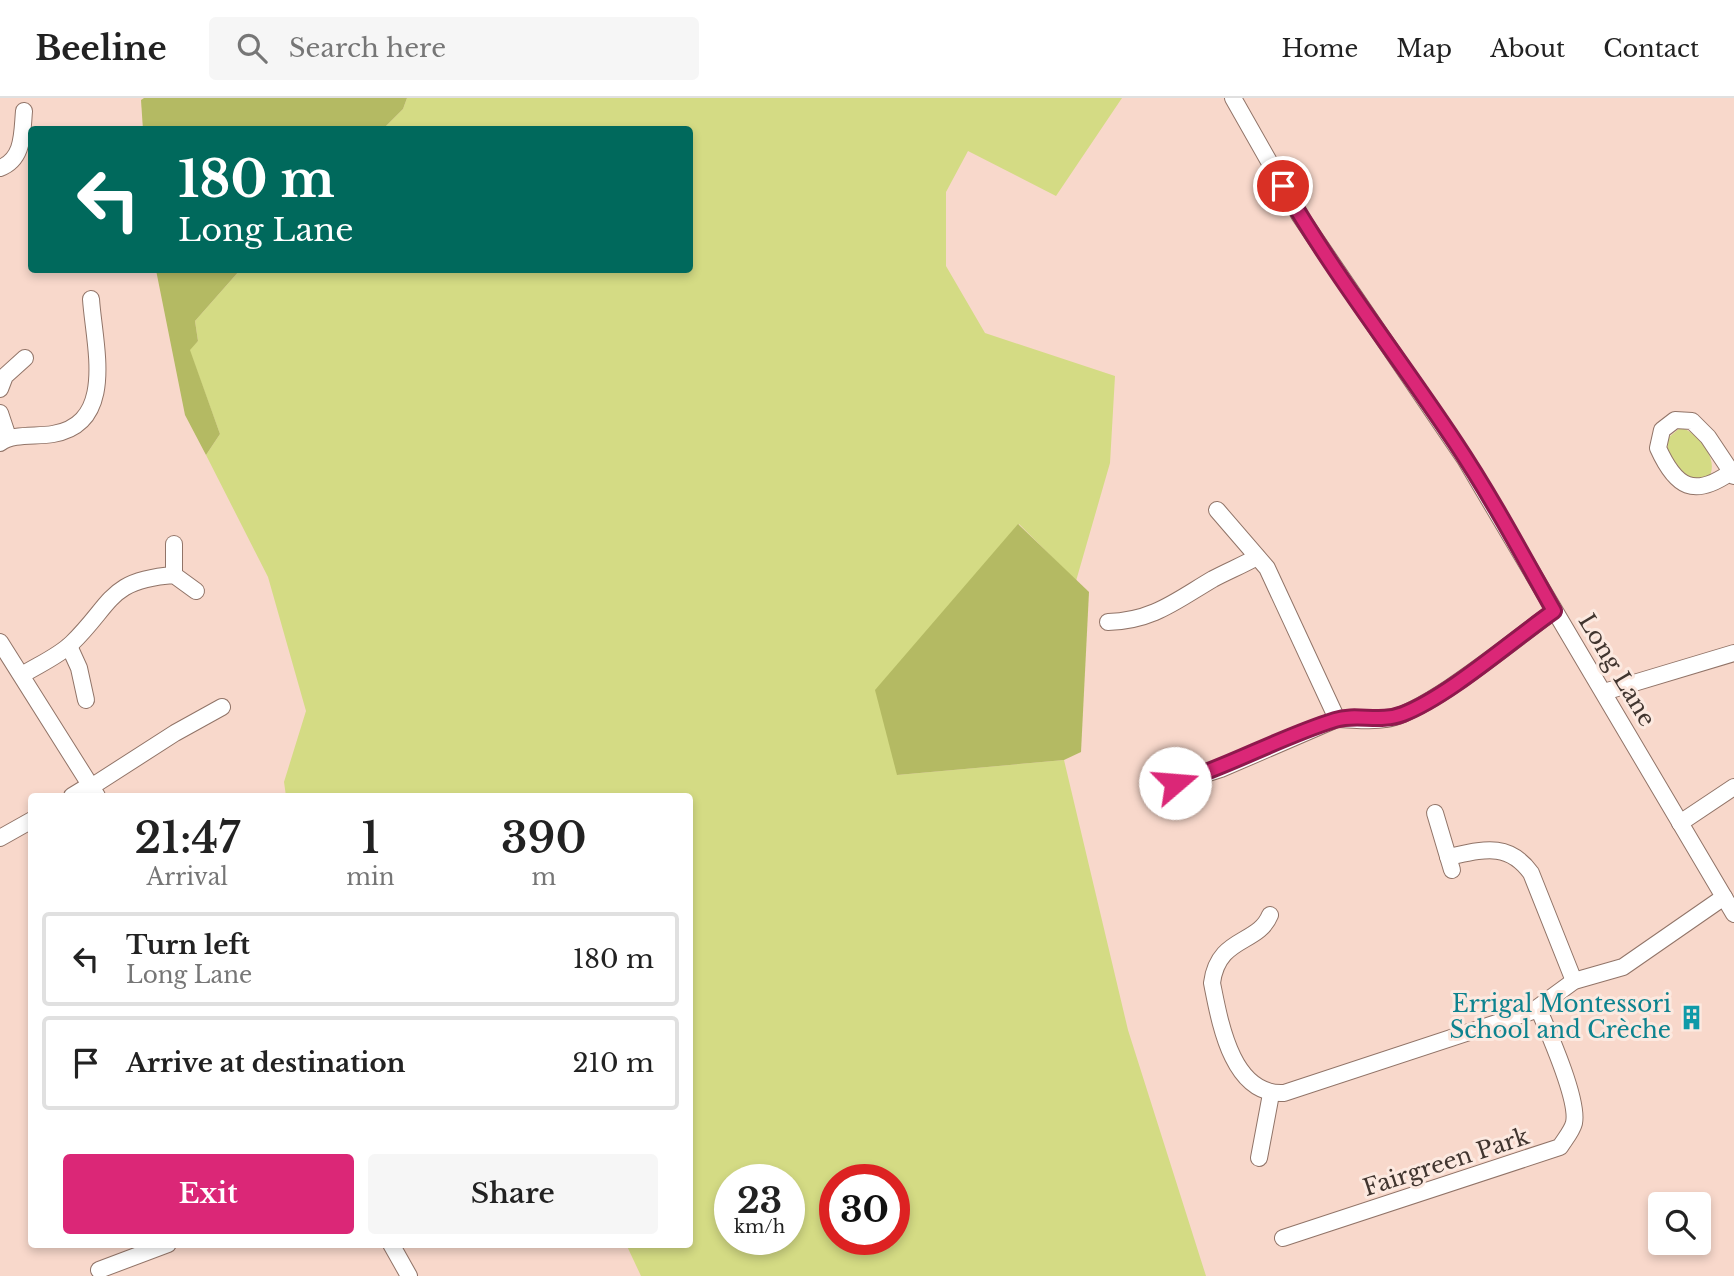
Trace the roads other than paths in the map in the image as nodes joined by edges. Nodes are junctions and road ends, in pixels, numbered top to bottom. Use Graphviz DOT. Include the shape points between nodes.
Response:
graph roads {
  1 [pos="1233,98"];
  2 [pos="24,111"];
  3 [pos="0,168"];
  4 [pos="91,299"];
  5 [pos="25,358"];
  6 [pos="0,389"];
  7 [pos="0,413"];
  8 [pos="4,440"];
  9 [pos="1733,474"];
  10 [pos="1217,510"];
  11 [pos="174,544"];
  12 [pos="1257,556"];
  13 [pos="174,575"];
  14 [pos="196,591"];
  15 [pos="1554,611"];
  16 [pos="1108,622"];
  17 [pos="0,642"];
  18 [pos="69,646"];
  19 [pos="1734,653"];
  20 [pos="22,675"];
  21 [pos="1604,692"];
  22 [pos="86,700"];
  23 [pos="222,707"];
  24 [pos="1337,719"];
  25 [pos="1175,783"];
  26 [pos="1734,787"];
  27 [pos="93,790"];
  28 [pos="1435,813"];
  29 [pos="28,822"];
  30 [pos="1680,823"];
  31 [pos="0,838"];
  32 [pos="1724,897"];
  33 [pos="1734,914"];
  34 [pos="1269,915"];
  35 [pos="1574,981"];
  36 [pos="1538,1007"];
  37 [pos="1271,1094"];
  38 [pos="1259,1158"];
  39 [pos="1283,1238"];
  40 [pos="157,1248"];
  41 [pos="393,1248"];
  42 [pos="99,1270"];
  43 [pos="409,1276"];
  1 -- 15 [label="street, Long Lane" via="1300,216 1456,443"];
  2 -- 3 [label="street" via="18,154 11,164"];
  4 -- 8 [label="street" via="97,390 90,412 77,426 57,434"];
  5 -- 6 [label="street" via="5,376"];
  7 -- 8 [label="street"];
  9 -- 9 [label="street" via="1692,421 1675,420 1662,430 1660,453 1686,486 1706,487"];
  10 -- 12 [label="street"];
  11 -- 13 [label="street"];
  12 -- 16 [label="street" via="1166,609 1125,622"];
  12 -- 24 [label="street" via="1267,568"];
  13 -- 14 [label="street"];
  13 -- 18 [label="street" via="122,587"];
  15 -- 21 [label="street, Long Lane"];
  15 -- 24 [label="street" via="1405,713 1386,719"];
  17 -- 20 [label="street"];
  18 -- 20 [label="street"];
  18 -- 22 [label="street"];
  19 -- 21 [label="street"];
  20 -- 27 [label="street"];
  21 -- 30 [label="street, Long Lane"];
  23 -- 27 [label="street" via="175,733"];
  24 -- 25 [label="street" via="1221,769"];
  26 -- 30 [label="street"];
  28 -- 35 [label="street" via="1450,864 1497,848 1523,862"];
  29 -- 31 [label="street"];
  30 -- 32 [label="street, Long Lane"];
  32 -- 33 [label="street, Long Lane"];
  32 -- 35 [label="street" via="1623,967"];
  34 -- 37 [label="street" via="1265,926 1222,955 1212,983 1238,1069 1245,1079"];
  35 -- 36 [label="street"];
  36 -- 37 [label="street"];
  36 -- 39 [label="street, Fairgreen Park" via="1574,1111 1574,1123 1560,1146"];
  37 -- 38 [label="street"];
  40 -- 42 [label="street"];
  41 -- 43 [label="street"];
}
